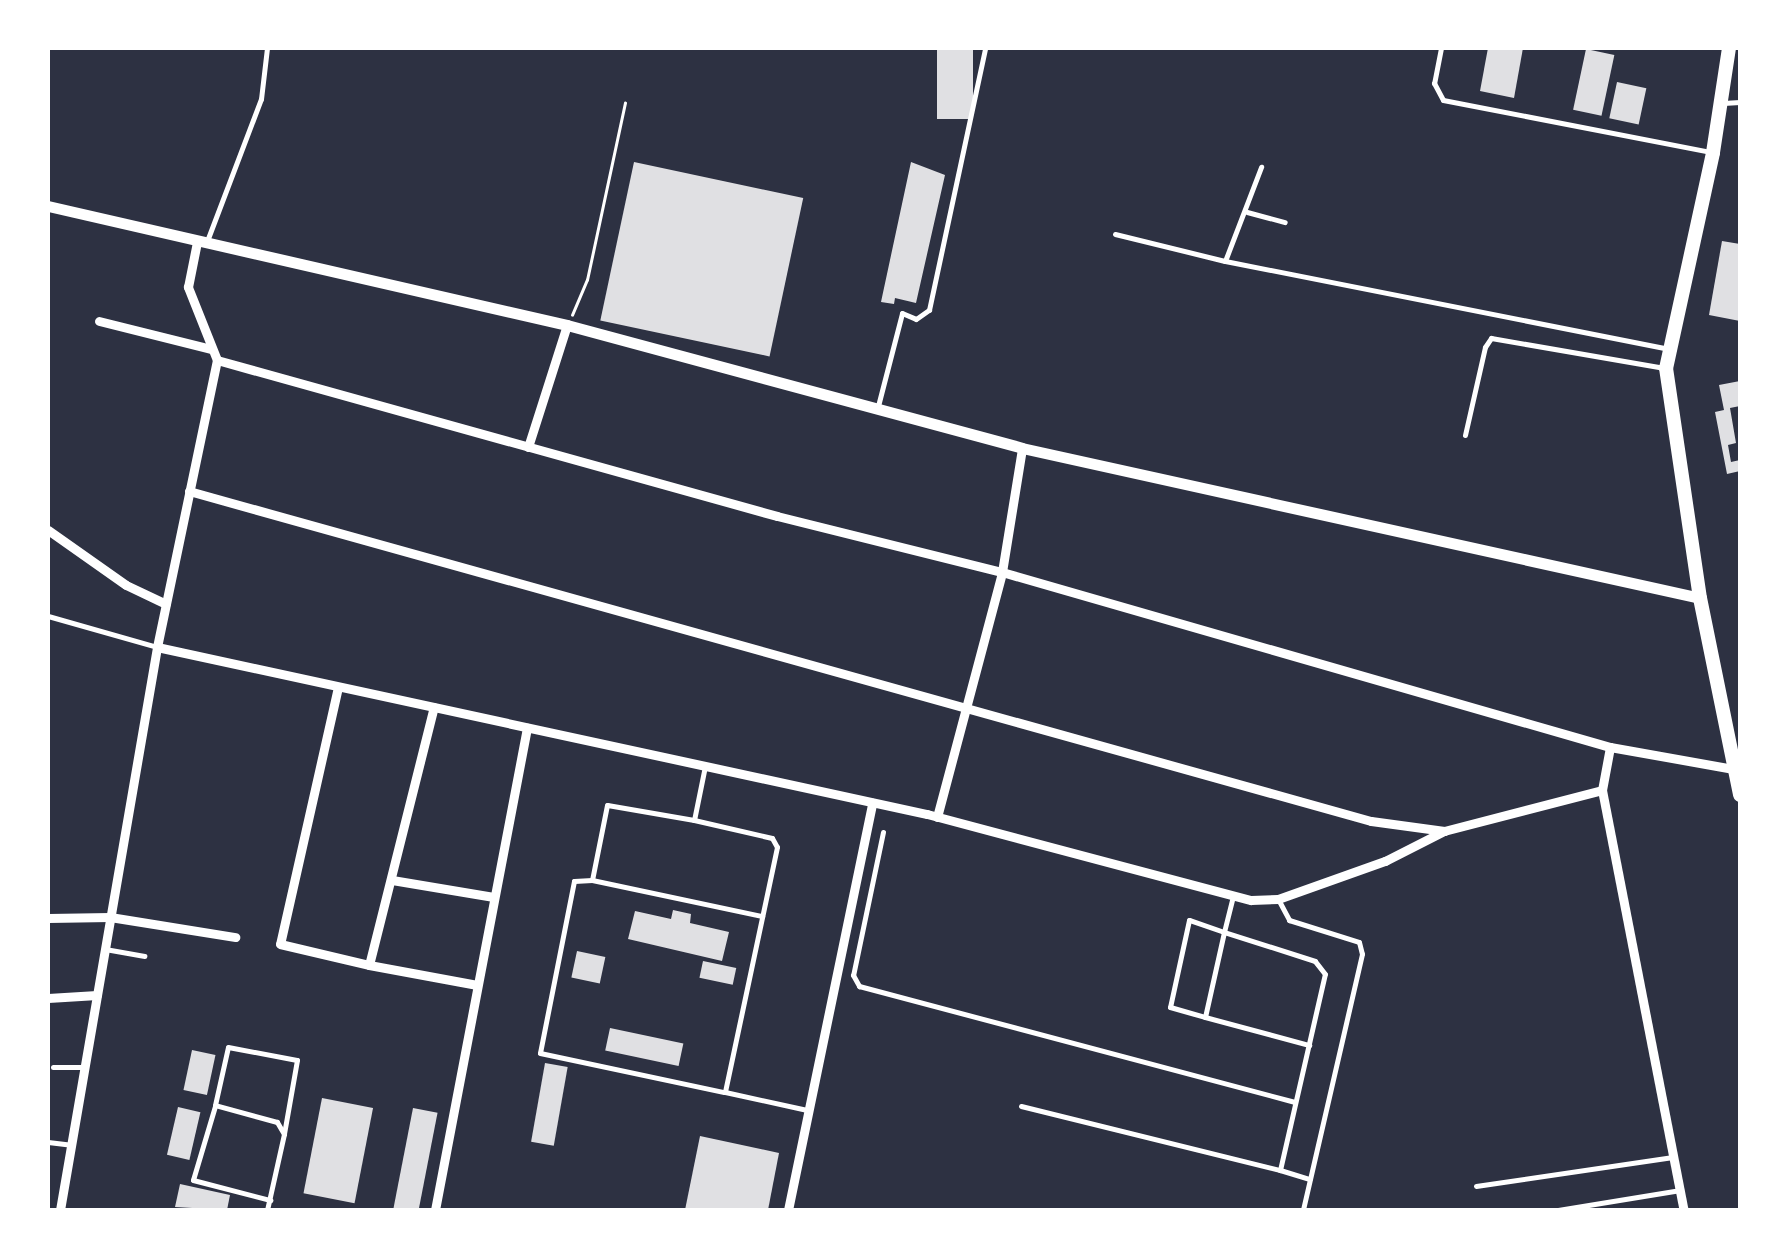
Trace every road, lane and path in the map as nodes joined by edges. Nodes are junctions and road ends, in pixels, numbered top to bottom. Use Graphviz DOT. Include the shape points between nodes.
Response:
graph roads {
  1 [pos="267,48"];
  2 [pos="986,48"];
  3 [pos="1441,48"];
  4 [pos="1729,48"];
  5 [pos="1740,102"];
  6 [pos="1720,103"];
  7 [pos="625,104"];
  8 [pos="1712,153"];
  9 [pos="1261,167"];
  10 [pos="48,206"];
  11 [pos="1247,212"];
  12 [pos="1285,222"];
  13 [pos="1115,234"];
  14 [pos="202,243"];
  15 [pos="1226,261"];
  16 [pos="100,322"];
  17 [pos="567,324"];
  18 [pos="211,349"];
  19 [pos="1669,349"];
  20 [pos="217,360"];
  21 [pos="1666,368"];
  22 [pos="878,406"];
  23 [pos="1465,435"];
  24 [pos="528,446"];
  25 [pos="1022,448"];
  26 [pos="189,491"];
  27 [pos="48,530"];
  28 [pos="1002,572"];
  29 [pos="1700,598"];
  30 [pos="166,604"];
  31 [pos="48,616"];
  32 [pos="157,648"];
  33 [pos="338,686"];
  34 [pos="434,708"];
  35 [pos="966,710"];
  36 [pos="527,728"];
  37 [pos="1610,747"];
  38 [pos="705,766"];
  39 [pos="1738,769"];
  40 [pos="1602,790"];
  41 [pos="1740,795"];
  42 [pos="872,802"];
  43 [pos="937,817"];
  44 [pos="694,820"];
  45 [pos="1444,831"];
  46 [pos="883,832"];
  47 [pos="392,880"];
  48 [pos="592,880"];
  49 [pos="1234,894"];
  50 [pos="494,897"];
  51 [pos="1278,900"];
  52 [pos="762,916"];
  53 [pos="110,917"];
  54 [pos="48,918"];
  55 [pos="1224,932"];
  56 [pos="235,937"];
  57 [pos="105,949"];
  58 [pos="144,956"];
  59 [pos="369,965"];
  60 [pos="477,985"];
  61 [pos="97,995"];
  62 [pos="48,998"];
  63 [pos="1206,1017"];
  64 [pos="1309,1046"];
  65 [pos="52,1067"];
  66 [pos="84,1067"];
  67 [pos="725,1092"];
  68 [pos="1296,1102"];
  69 [pos="215,1105"];
  70 [pos="1020,1106"];
  71 [pos="807,1110"];
  72 [pos="284,1134"];
  73 [pos="48,1142"];
  74 [pos="71,1145"];
  75 [pos="1673,1157"];
  76 [pos="1280,1170"];
  77 [pos="1310,1180"];
  78 [pos="1476,1186"];
  79 [pos="1680,1190"];
  80 [pos="270,1200"];
  81 [pos="48,1207"];
  82 [pos="60,1209"];
  83 [pos="267,1210"];
  84 [pos="435,1210"];
  85 [pos="788,1210"];
  86 [pos="1304,1210"];
  87 [pos="1558,1210"];
  88 [pos="1684,1210"];
  1 -- 14 [label="lane" via="261,99"];
  2 -- 22 [label="lane" via="929,310 916,319 902,312"];
  3 -- 8 [label="lane" via="1434,83 1443,100"];
  4 -- 6 [label="main road"];
  5 -- 6 [label="lane"];
  6 -- 8 [label="main road"];
  7 -- 17 [label="path" via="587,280"];
  8 -- 19 [label="main road"];
  9 -- 11 [label="lane"];
  10 -- 14 [label="street"];
  11 -- 12 [label="lane"];
  11 -- 15 [label="lane"];
  13 -- 15 [label="lane"];
  14 -- 17 [label="street"];
  14 -- 18 [label="street" via="188,287"];
  15 -- 19 [label="lane"];
  16 -- 18 [label="street"];
  17 -- 22 [label="street"];
  17 -- 24 [label="street"];
  18 -- 20 [label="street"];
  19 -- 21 [label="main road"];
  20 -- 24 [label="street"];
  20 -- 26 [label="street"];
  21 -- 23 [label="lane" via="1492,338"];
  21 -- 29 [label="main road"];
  22 -- 25 [label="street"];
  24 -- 28 [label="street"];
  25 -- 28 [label="street"];
  25 -- 29 [label="street"];
  26 -- 30 [label="street"];
  26 -- 35 [label="street"];
  27 -- 30 [label="street" via="126,585"];
  28 -- 35 [label="street"];
  28 -- 37 [label="street"];
  29 -- 39 [label="main road"];
  30 -- 32 [label="street"];
  31 -- 32 [label="lane"];
  32 -- 33 [label="street"];
  32 -- 53 [label="street"];
  33 -- 34 [label="street"];
  33 -- 59 [label="street" via="280,944"];
  34 -- 36 [label="street"];
  34 -- 47 [label="street"];
  35 -- 43 [label="street"];
  35 -- 45 [label="street" via="1297,804"];
  36 -- 38 [label="street"];
  36 -- 50 [label="street"];
  37 -- 39 [label="street"];
  37 -- 40 [label="street"];
  38 -- 42 [label="street"];
  38 -- 44 [label="lane"];
  39 -- 41 [label="main road"];
  40 -- 45 [label="street"];
  40 -- 75 [label="street"];
  42 -- 43 [label="street"];
  42 -- 71 [label="street"];
  43 -- 49 [label="street"];
  44 -- 48 [label="lane" via="607,804"];
  44 -- 52 [label="lane" via="772,838 777,847"];
  45 -- 51 [label="street"];
  46 -- 68 [label="lane" via="853,975 859,986"];
  47 -- 50 [label="street"];
  47 -- 59 [label="street"];
  48 -- 52 [label="lane"];
  48 -- 67 [label="lane" via="574,881 540,1054"];
  49 -- 51 [label="street"];
  49 -- 55 [label="lane"];
  50 -- 60 [label="street"];
  51 -- 77 [label="lane" via="1289,920 1359,942 1362,954"];
  52 -- 67 [label="lane"];
  53 -- 54 [label="street"];
  53 -- 56 [label="street"];
  53 -- 57 [label="street"];
  55 -- 63 [label="lane"];
  55 -- 63 [label="lane" via="1189,920 1170,1007"];
  55 -- 64 [label="lane" via="1323,966"];
  57 -- 58 [label="lane"];
  57 -- 61 [label="street"];
  59 -- 60 [label="street"];
  60 -- 84 [label="street"];
  61 -- 62 [label="street"];
  61 -- 66 [label="street"];
  63 -- 64 [label="lane"];
  64 -- 68 [label="lane"];
  65 -- 66 [label="lane"];
  66 -- 74 [label="street"];
  67 -- 71 [label="lane"];
  68 -- 76 [label="lane"];
  69 -- 72 [label="lane" via="277,1122"];
  69 -- 72 [label="lane" via="228,1047 297,1060"];
  69 -- 80 [label="lane" via="193,1180"];
  70 -- 76 [label="lane"];
  71 -- 85 [label="street"];
  72 -- 80 [label="lane"];
  73 -- 74 [label="lane"];
  74 -- 82 [label="street"];
  75 -- 78 [label="lane"];
  75 -- 79 [label="street"];
  76 -- 77 [label="lane"];
  77 -- 86 [label="lane"];
  79 -- 87 [label="lane"];
  79 -- 88 [label="street"];
  80 -- 83 [label="lane"];
  81 -- 82 [label="street"];
}
